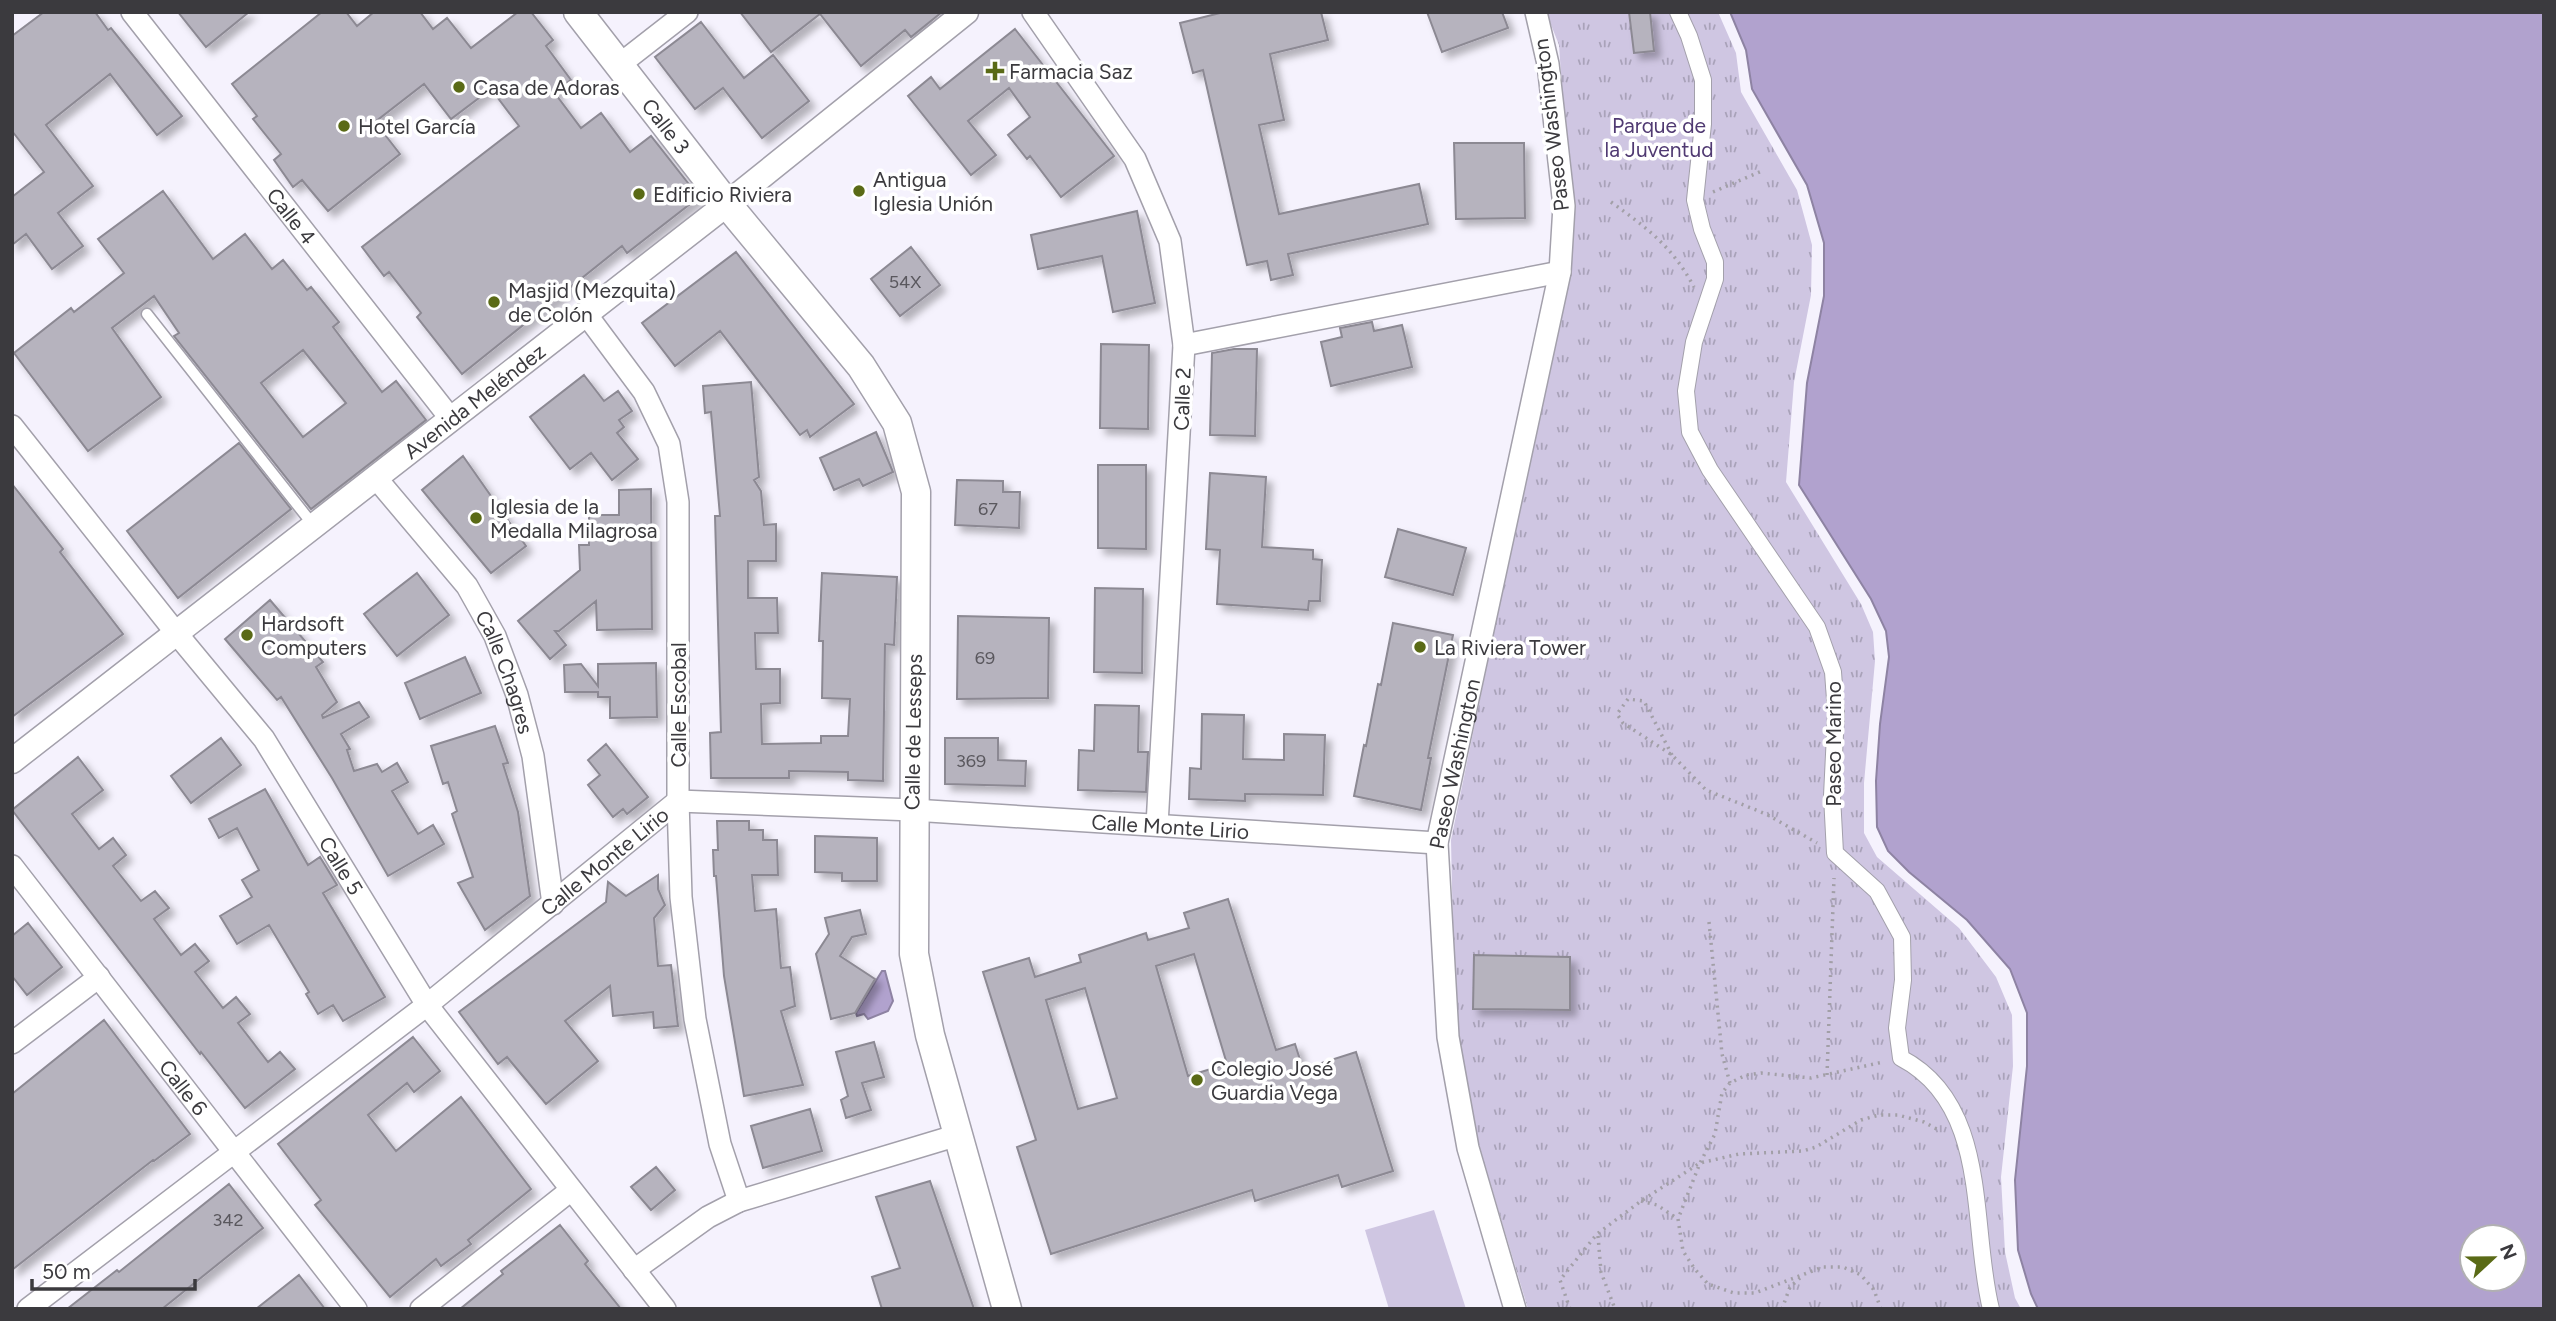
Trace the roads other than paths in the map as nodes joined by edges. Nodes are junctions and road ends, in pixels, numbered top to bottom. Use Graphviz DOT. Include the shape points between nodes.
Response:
graph roads {
  1 [pos="132,12"];
  2 [pos="578,12"];
  3 [pos="687,12"];
  4 [pos="966,12"];
  5 [pos="1033,12"];
  6 [pos="1536,12"];
  7 [pos="1678,12"];
  8 [pos="620,65"];
  9 [pos="727,204"];
  10 [pos="1560,272"];
  11 [pos="147,314"];
  12 [pos="586,314"];
  13 [pos="1184,345"];
  14 [pos="451,419"];
  15 [pos="12,426"];
  16 [pos="376,478"];
  17 [pos="314,526"];
  18 [pos="177,634"];
  19 [pos="12,761"];
  20 [pos="678,801"];
  21 [pos="912,810"];
  22 [pos="1157,825"];
  23 [pos="1437,843"];
  24 [pos="12,866"];
  25 [pos="553,904"];
  26 [pos="99,977"];
  27 [pos="427,1005"];
  28 [pos="12,1043"];
  29 [pos="958,1135"];
  30 [pos="235,1152"];
  31 [pos="571,1190"];
  32 [pos="739,1200"];
  33 [pos="634,1270"];
  34 [pos="28,1309"];
  35 [pos="356,1309"];
  36 [pos="421,1309"];
  37 [pos="665,1309"];
  38 [pos="1007,1309"];
  39 [pos="1515,1309"];
  40 [pos="1991,1309"];
  1 -- 14 [label="street, Calle 4"];
  2 -- 8 [label="main road, Calle 3"];
  3 -- 8 [label="street"];
  4 -- 9 [label="street, Avenida Meléndez"];
  5 -- 13 [label="street, Calle 2" via="1135,159 1170,241"];
  6 -- 10 [label="street, Paseo Washington" via="1548,64 1564,206"];
  7 -- 40 [label="street, Paseo Marino" via="1703,80 1695,200 1715,262 1715,279 1694,342 1686,391 1690,432 1710,470 1818,627 1833,672 1835,853 1877,891 1902,937 1897,1028 1901,1058 1917,1066 1940,1089 1955,1113 1975,1189"];
  8 -- 9 [label="main road, Calle 3"];
  9 -- 12 [label="street, Avenida Meléndez"];
  9 -- 21 [label="main road, Calle de Lesseps" via="860,366 897,423 916,492"];
  10 -- 13 [label="street"];
  10 -- 23 [label="street, Paseo Washington"];
  11 -- 17 [label="lane"];
  12 -- 14 [label="street, Avenida Meléndez"];
  12 -- 20 [label="street, Calle Escobal" via="644,392 669,444 678,502"];
  13 -- 22 [label="street, Calle 2"];
  14 -- 16 [label="street, Avenida Meléndez"];
  15 -- 18 [label="street, Calle 5"];
  16 -- 17 [label="street, Avenida Meléndez"];
  16 -- 25 [label="street, Calle Chagres" via="467,586 495,636 533,756"];
  17 -- 18 [label="street, Avenida Meléndez"];
  18 -- 19 [label="street, Avenida Meléndez"];
  18 -- 27 [label="street, Calle 5" via="264,739"];
  20 -- 21 [label="street, Calle Monte Lirio"];
  20 -- 25 [label="street, Calle Monte Lirio"];
  20 -- 32 [label="street, Calle Escobal" via="681,897 695,1019 720,1144"];
  21 -- 22 [label="street, Calle Monte Lirio"];
  21 -- 29 [label="main road, Calle de Lesseps" via="914,954 930,1035"];
  22 -- 23 [label="street, Calle Monte Lirio"];
  23 -- 39 [label="street, Paseo Washington" via="1448,1037 1468,1148"];
  24 -- 26 [label="street, Calle 6"];
  25 -- 27 [label="street, Calle Monte Lirio"];
  26 -- 28 [label="street"];
  26 -- 30 [label="street, Calle 6"];
  27 -- 30 [label="street, Calle Monte Lirio"];
  27 -- 31 [label="street, Calle 5"];
  29 -- 32 [label="street"];
  29 -- 38 [label="main road, Calle de Lesseps"];
  30 -- 34 [label="street, Calle Monte Lirio"];
  30 -- 35 [label="street, Calle 6"];
  31 -- 33 [label="street, Calle 5"];
  31 -- 36 [label="street"];
  32 -- 33 [label="street"];
  33 -- 37 [label="street, Calle 5"];
}
